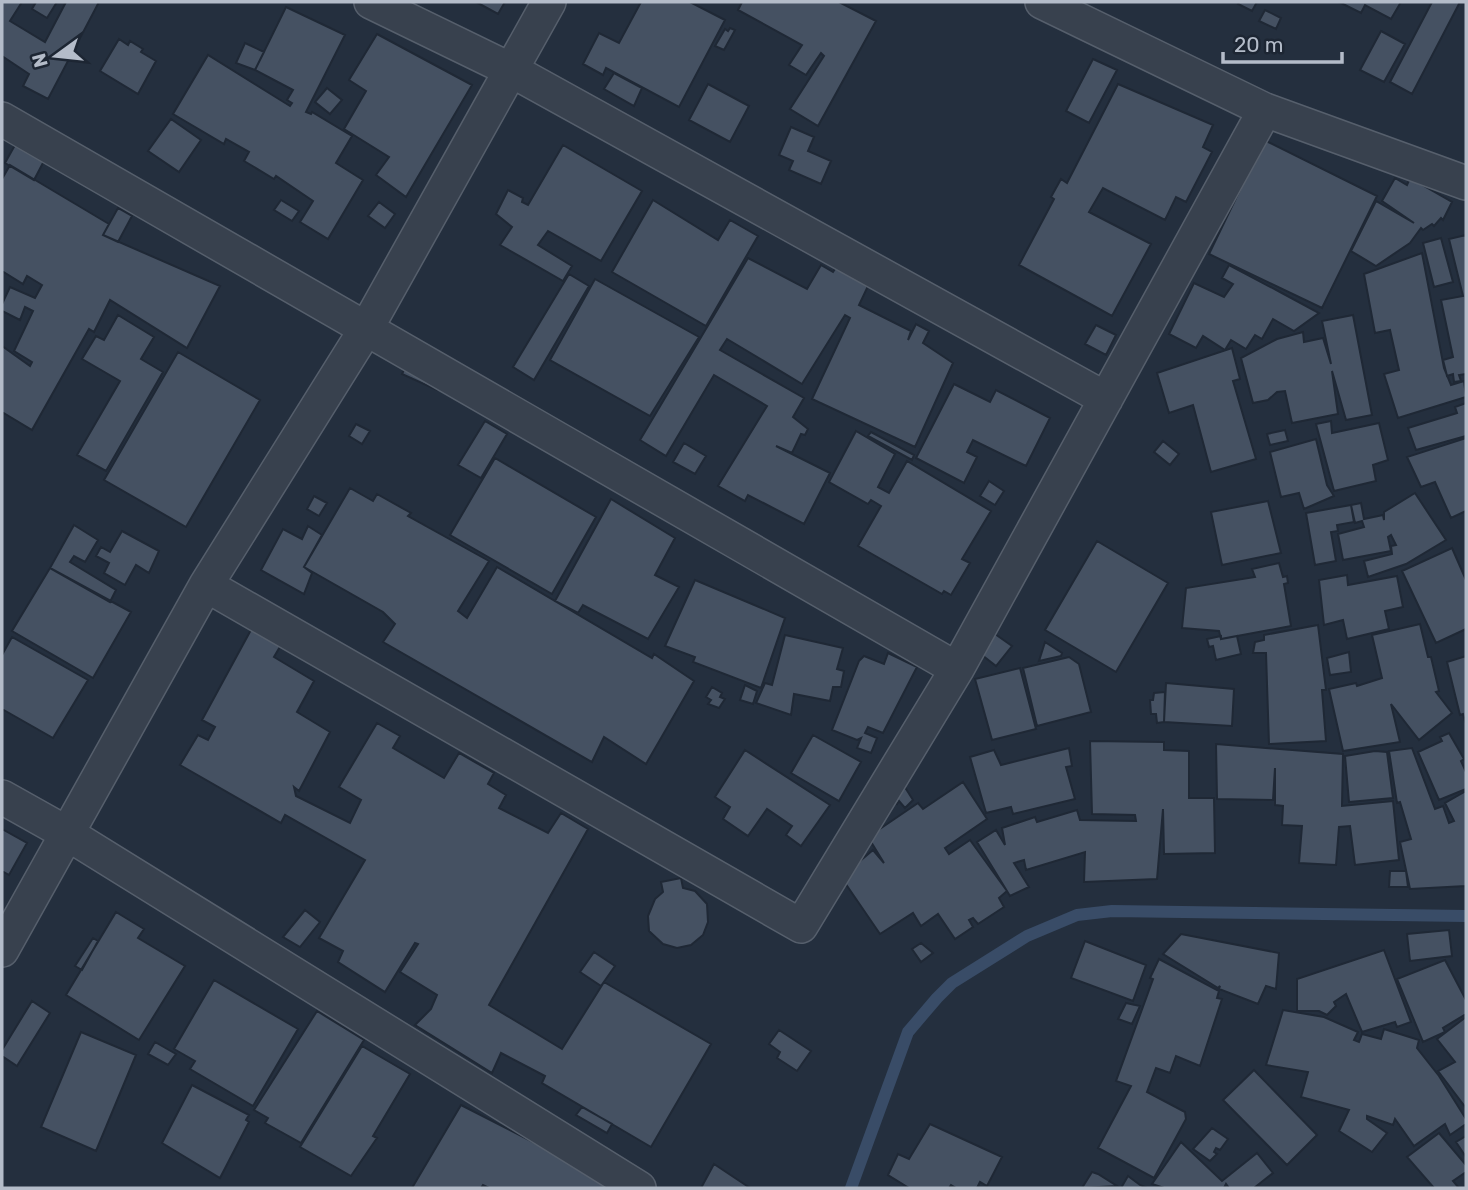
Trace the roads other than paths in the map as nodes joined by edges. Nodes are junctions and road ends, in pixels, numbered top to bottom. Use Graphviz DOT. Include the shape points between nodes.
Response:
graph roads {
  1 [pos="371,2"];
  2 [pos="549,2"];
  3 [pos="1042,2"];
  4 [pos="511,70"];
  5 [pos="1265,110"];
  6 [pos="2,119"];
  7 [pos="1466,183"];
  8 [pos="366,329"];
  9 [pos="1106,399"];
  10 [pos="206,585"];
  11 [pos="957,669"];
  12 [pos="2,797"];
  13 [pos="68,834"];
  14 [pos="2,950"];
  15 [pos="639,1188"];
  1 -- 4 [label="street"];
  2 -- 4 [label="street"];
  3 -- 5 [label="street"];
  4 -- 8 [label="street"];
  4 -- 9 [label="street"];
  5 -- 7 [label="street"];
  5 -- 9 [label="street"];
  6 -- 8 [label="street"];
  8 -- 10 [label="street"];
  8 -- 11 [label="street"];
  9 -- 11 [label="street"];
  10 -- 11 [label="street" via="800,926"];
  10 -- 13 [label="street"];
  12 -- 13 [label="street"];
  13 -- 14 [label="street"];
  13 -- 15 [label="street"];
}
